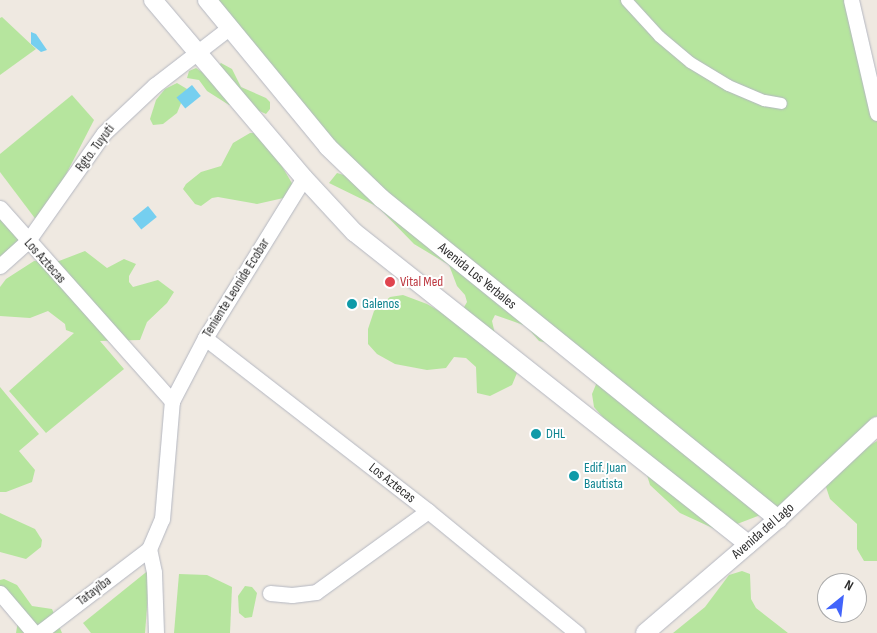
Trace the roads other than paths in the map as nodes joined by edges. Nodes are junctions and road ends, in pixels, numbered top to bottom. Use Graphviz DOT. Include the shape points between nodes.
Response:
graph roads {
  1 [pos="153,0"];
  2 [pos="207,0"];
  3 [pos="626,0"];
  4 [pos="851,0"];
  5 [pos="230,27"];
  6 [pos="197,52"];
  7 [pos="781,104"];
  8 [pos="877,113"];
  9 [pos="304,178"];
  10 [pos="0,208"];
  11 [pos="27,242"];
  12 [pos="0,266"];
  13 [pos="205,338"];
  14 [pos="172,401"];
  15 [pos="877,426"];
  16 [pos="428,511"];
  17 [pos="778,519"];
  18 [pos="748,544"];
  19 [pos="149,549"];
  20 [pos="0,593"];
  21 [pos="270,593"];
  22 [pos="34,633"];
  23 [pos="39,633"];
  24 [pos="156,633"];
  25 [pos="577,633"];
  26 [pos="645,633"];
  1 -- 6 [label="street"];
  2 -- 5 [label="street, Avenida Los Yerbales"];
  3 -- 7 [label="street" via="653,30 690,62 728,85"];
  4 -- 8 [label="street"];
  5 -- 6 [label="street, Rgto. Tuyuti"];
  5 -- 17 [label="street, Avenida Los Yerbales" via="328,147 381,198"];
  6 -- 9 [label="street"];
  6 -- 11 [label="street, Rgto. Tuyuti" via="130,106 104,133"];
  9 -- 13 [label="street, Teniente Leonide Ecobar"];
  9 -- 18 [label="street" via="354,232"];
  10 -- 11 [label="street, Los Aztecas"];
  11 -- 12 [label="street, Rgto. Tuyuti"];
  11 -- 14 [label="street, Los Aztecas"];
  13 -- 14 [label="street, Teniente Leonide Ecobar"];
  13 -- 16 [label="street, Los Aztecas"];
  14 -- 19 [label="street" via="162,519"];
  15 -- 17 [label="street, Avenida del Lago"];
  16 -- 21 [label="street" via="316,592"];
  16 -- 25 [label="street, Los Aztecas"];
  17 -- 18 [label="street, Avenida del Lago"];
  18 -- 26 [label="street, Avenida del Lago"];
  19 -- 23 [label="street, Tatayiba"];
  19 -- 24 [label="street" via="154,572"];
  20 -- 22 [label="street"];
}
